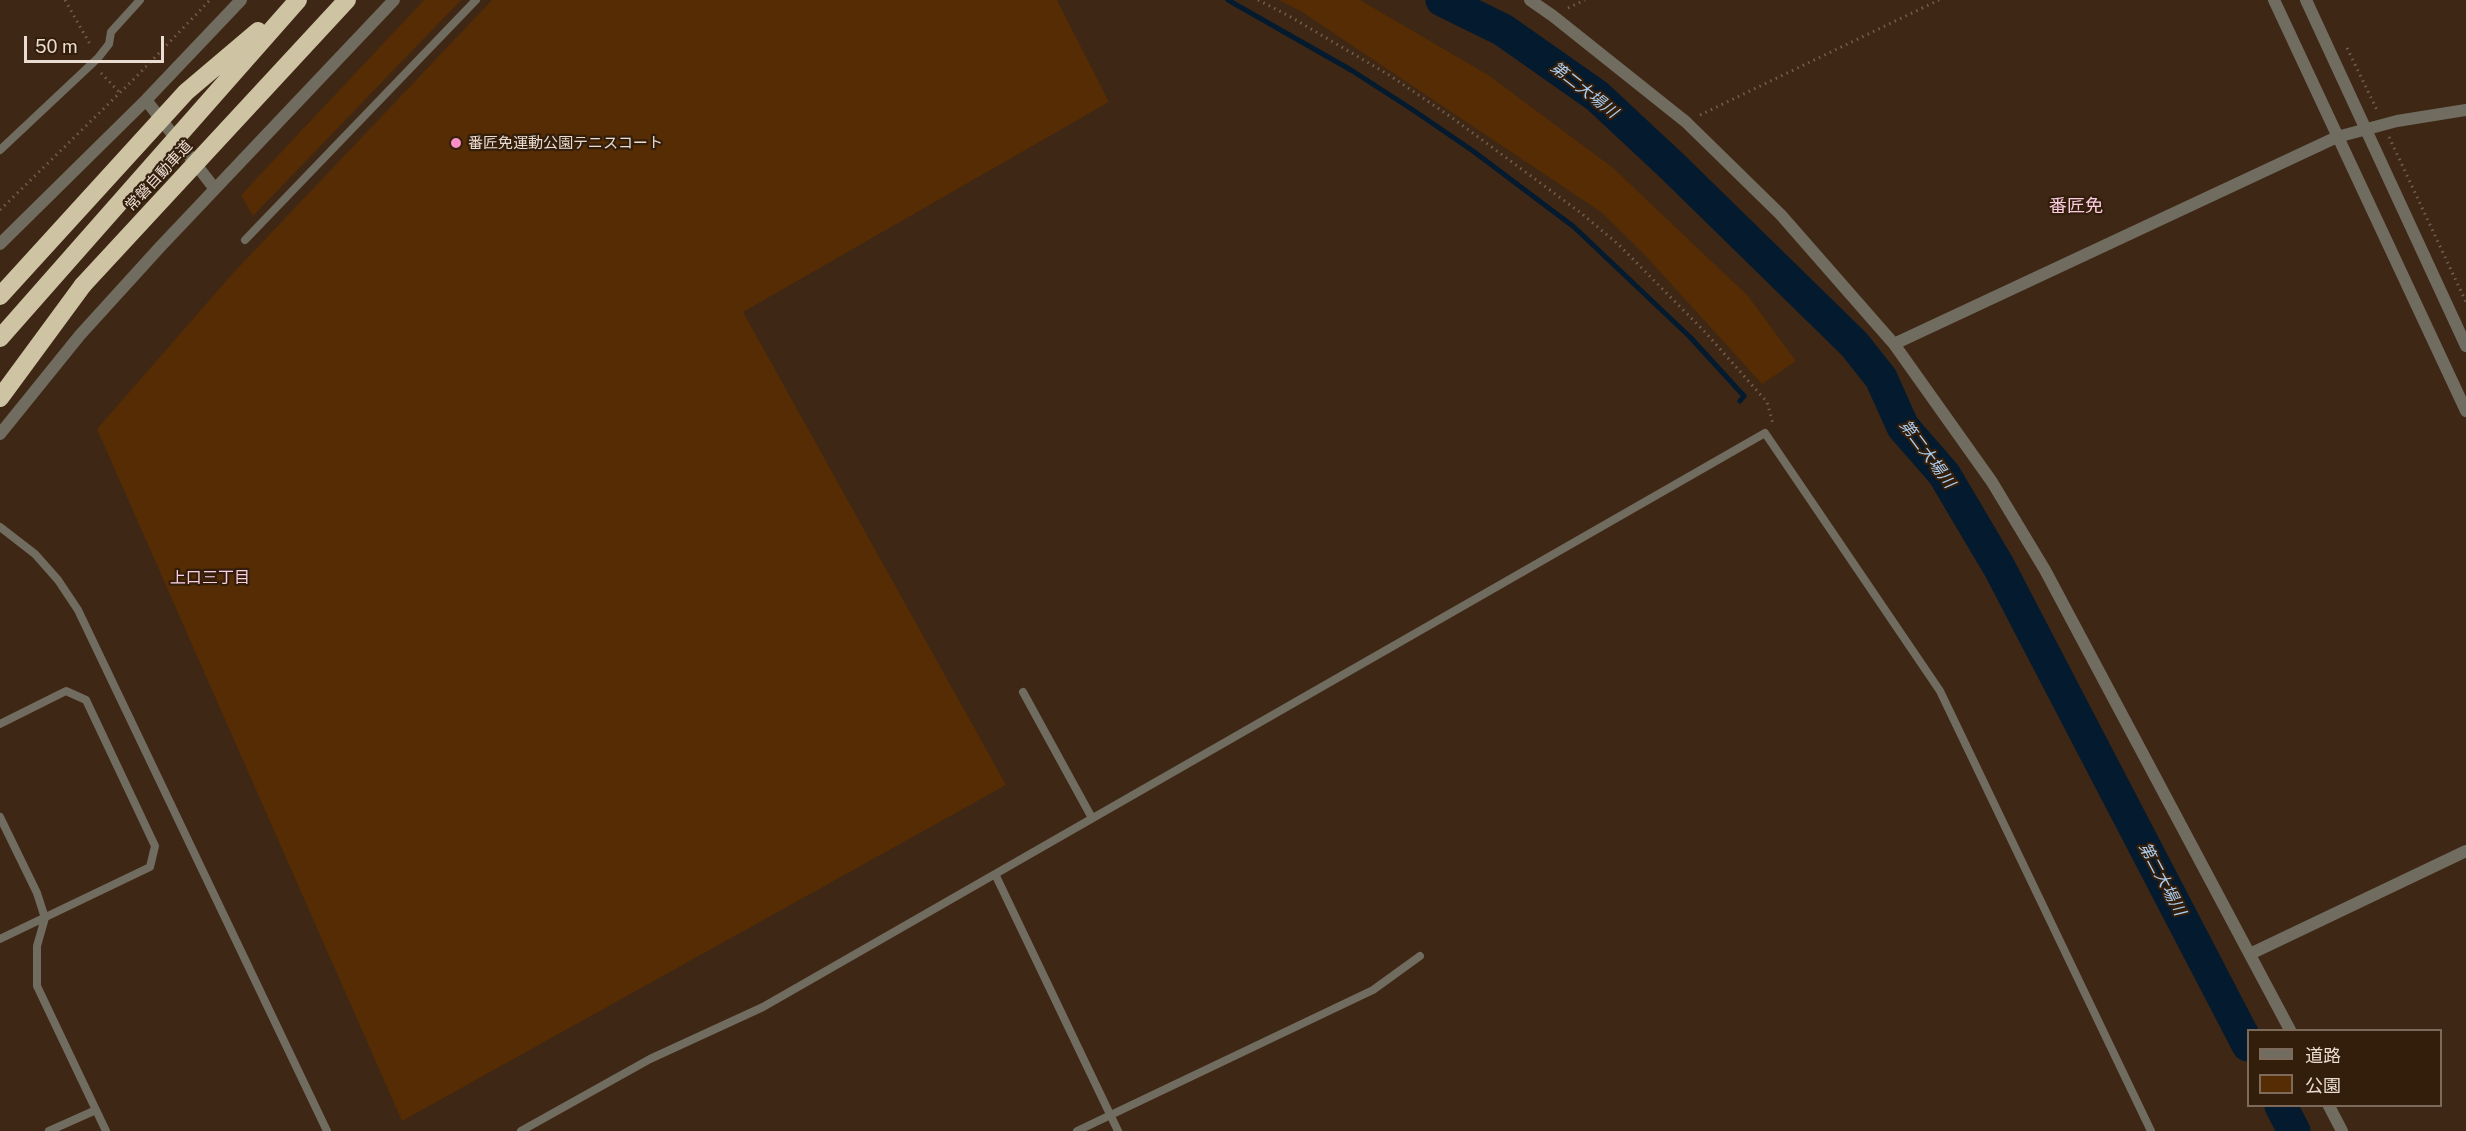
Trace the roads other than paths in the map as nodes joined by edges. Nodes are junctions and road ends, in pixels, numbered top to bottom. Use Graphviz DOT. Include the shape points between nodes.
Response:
graph roads {
  1 [pos="140,0"];
  2 [pos="241,0"];
  3 [pos="296,0"];
  4 [pos="347,0"];
  5 [pos="394,0"];
  6 [pos="476,0"];
  7 [pos="1530,0"];
  8 [pos="2274,0"];
  9 [pos="2306,0"];
  10 [pos="146,99"];
  11 [pos="2466,110"];
  12 [pos="2367,128"];
  13 [pos="2337,137"];
  14 [pos="0,150"];
  15 [pos="215,189"];
  16 [pos="245,240"];
  17 [pos="0,244"];
  18 [pos="83,285"];
  19 [pos="0,296"];
  20 [pos="0,338"];
  21 [pos="1894,344"];
  22 [pos="2466,346"];
  23 [pos="0,378"];
  24 [pos="0,398"];
  25 [pos="2466,411"];
  26 [pos="0,434"];
  27 [pos="0,527"];
  28 [pos="1023,692"];
  29 [pos="0,724"];
  30 [pos="0,817"];
  31 [pos="1092,818"];
  32 [pos="2466,851"];
  33 [pos="995,874"];
  34 [pos="45,918"];
  35 [pos="0,939"];
  36 [pos="2250,954"];
  37 [pos="1420,957"];
  38 [pos="2289,1029"];
  39 [pos="2330,1107"];
  40 [pos="96,1110"];
  41 [pos="1111,1115"];
  42 [pos="49,1131"];
  43 [pos="106,1131"];
  44 [pos="327,1131"];
  45 [pos="521,1131"];
  46 [pos="1077,1131"];
  47 [pos="1118,1131"];
  48 [pos="2151,1131"];
  49 [pos="2342,1131"];
  1 -- 14 [label="lane" via="111,32 109,44 95,61"];
  2 -- 10 [label="street"];
  3 -- 19 [label="highway, bridge" via="186,92"];
  3 -- 20 [label="highway, 常磐自動車道, bridge"];
  4 -- 18 [label="highway, 常磐自動車道, bridge"];
  5 -- 15 [label="street"];
  6 -- 16 [label="lane"];
  7 -- 21 [label="street" via="1686,122 1781,215"];
  8 -- 13 [label="street"];
  9 -- 12 [label="street"];
  10 -- 15 [label="street"];
  10 -- 17 [label="street"];
  11 -- 12 [label="street"];
  12 -- 13 [label="street"];
  12 -- 22 [label="street"];
  13 -- 21 [label="street"];
  13 -- 25 [label="street"];
  15 -- 26 [label="street" via="80,335"];
  18 -- 23 [label="highway, 常磐自動車道"];
  18 -- 24 [label="highway"];
  21 -- 36 [label="street" via="1992,482 2045,570"];
  27 -- 44 [label="lane" via="35,554 78,609"];
  28 -- 31 [label="lane"];
  29 -- 34 [label="lane" via="66,691 86,700 155,846 150,867"];
  30 -- 34 [label="lane"];
  31 -- 33 [label="lane"];
  31 -- 48 [label="lane" via="1765,433 1940,691"];
  32 -- 36 [label="street"];
  33 -- 41 [label="lane"];
  33 -- 45 [label="lane" via="763,1007 650,1059"];
  34 -- 35 [label="lane"];
  34 -- 40 [label="lane" via="37,946 37,986"];
  36 -- 38 [label="street"];
  37 -- 41 [label="lane" via="1373,990"];
  39 -- 49 [label="street"];
  40 -- 42 [label="lane"];
  40 -- 43 [label="lane"];
  41 -- 46 [label="lane"];
  41 -- 47 [label="lane"];
}
